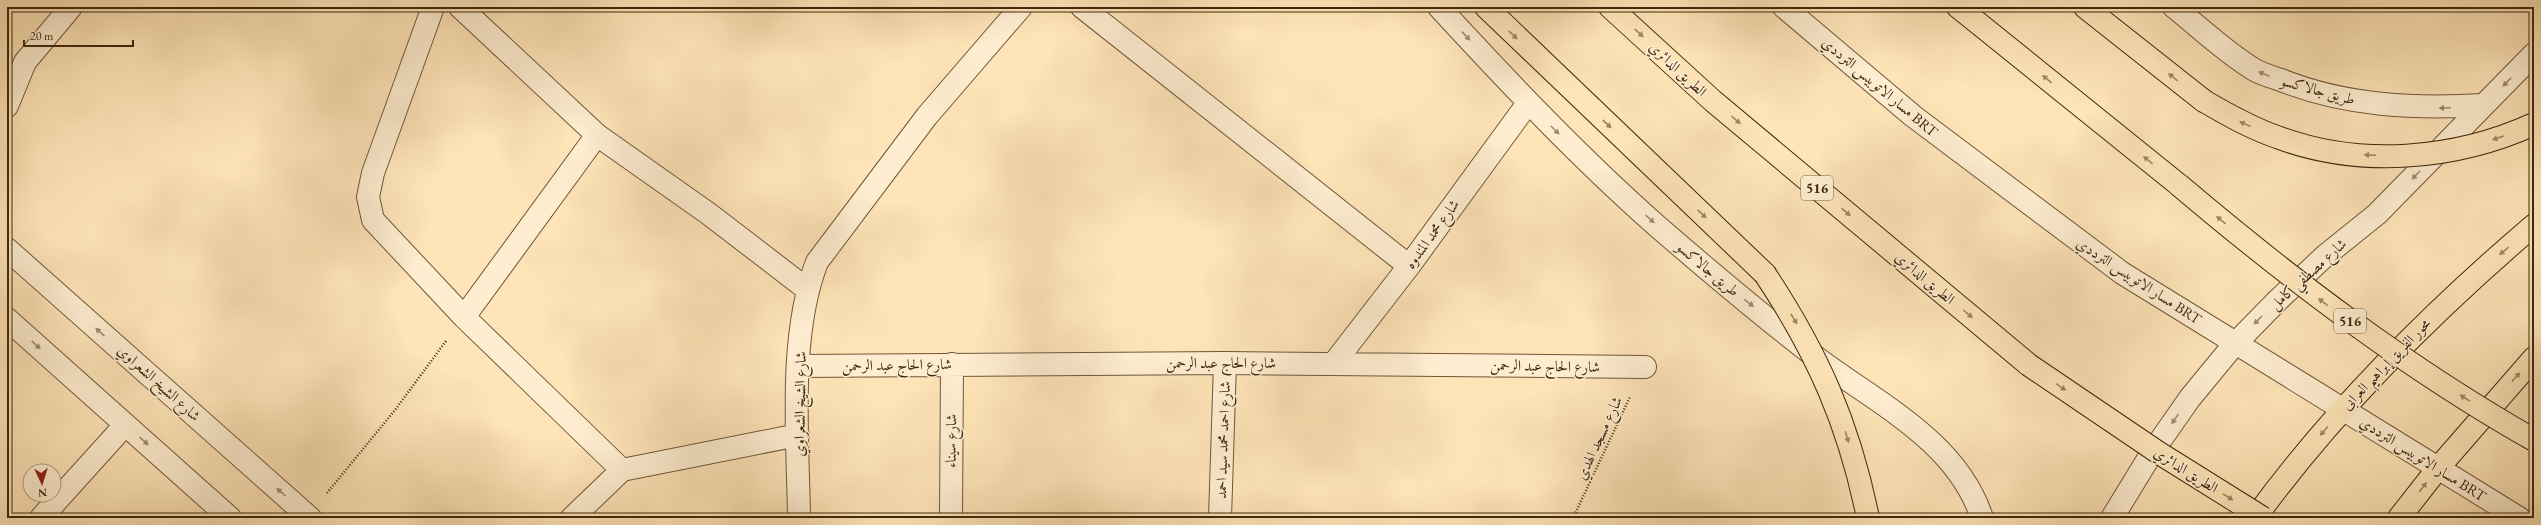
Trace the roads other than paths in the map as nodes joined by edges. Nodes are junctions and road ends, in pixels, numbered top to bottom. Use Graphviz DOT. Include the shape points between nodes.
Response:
graph roads {
  1 [pos="71,7"];
  2 [pos="433,7"];
  3 [pos="460,7"];
  4 [pos="1021,7"];
  5 [pos="1082,7"];
  6 [pos="1439,7"];
  7 [pos="1486,7"];
  8 [pos="1610,7"];
  9 [pos="1784,7"];
  10 [pos="1958,7"];
  11 [pos="2085,7"];
  12 [pos="2174,7"];
  13 [pos="2534,54"];
  14 [pos="16,67"];
  15 [pos="1528,103"];
  16 [pos="2484,105"];
  17 [pos="7,106"];
  18 [pos="2534,124"];
  19 [pos="597,136"];
  20 [pos="2534,225"];
  21 [pos="7,249"];
  22 [pos="1409,266"];
  23 [pos="808,290"];
  24 [pos="464,317"];
  25 [pos="7,319"];
  26 [pos="2534,358"];
  27 [pos="1225,363"];
  28 [pos="1334,363"];
  29 [pos="952,364"];
  30 [pos="798,366"];
  31 [pos="1645,368"];
  32 [pos="125,425"];
  33 [pos="798,435"];
  34 [pos="2534,440"];
  35 [pos="622,470"];
  36 [pos="308,517"];
  37 [pos="41,518"];
  38 [pos="230,518"];
  39 [pos="572,518"];
  40 [pos="799,518"];
  41 [pos="951,518"];
  42 [pos="1220,518"];
  43 [pos="1868,518"];
  44 [pos="1982,518"];
  45 [pos="2112,518"];
  46 [pos="2255,518"];
  47 [pos="2263,518"];
  48 [pos="2399,518"];
  49 [pos="2519,518"];
  1 -- 14 [label="street"];
  2 -- 24 [label="street" via="373,173 368,198 373,220"];
  3 -- 19 [label="street"];
  4 -- 23 [label="street, شارع الشيخ الشعراوي" via="927,116 817,262"];
  5 -- 22 [label="street"];
  6 -- 15 [label="street, طريق جالاكسو, one-way"];
  7 -- 43 [label="main road, one-way, bridge" via="1765,274 1796,320 1822,370 1859,474"];
  8 -- 47 [label="main road, الطريق الدائري / 516, one-way, bridge" via="1713,101 2029,365 2159,453"];
  9 -- 49 [label="street, مسار الاتوبيس الترددي BRT" via="1913,116 2122,273"];
  34 -- 10 [label="main road, 516, one-way, bridge" via="2432,377 2331,308"];
  18 -- 11 [label="main road, one-way, bridge" via="2480,144 2441,152 2399,156 2358,155 2278,138 2240,122 2204,101"];
  16 -- 12 [label="street, طريق جالاكسو, one-way" via="2434,108 2385,106 2340,98 2296,86 2253,69"];
  13 -- 16 [label="street, شارع مصطفي كامل, one-way"];
  14 -- 17 [label="street"];
  15 -- 22 [label="street, شارع محمد المندوه"];
  15 -- 44 [label="street, طريق جالاكسو, one-way" via="1591,165 1735,293 1817,358 1925,436 1946,456 1963,480"];
  16 -- 45 [label="street, شارع مصطفي كامل, one-way" via="2377,214 2326,255 2232,347 2190,398 2157,445"];
  19 -- 23 [label="street" via="709,214"];
  19 -- 24 [label="street"];
  20 -- 46 [label="main road, محور الفريق إبراهيم العرابى, one-way" via="2472,278 2402,344 2337,415"];
  36 -- 21 [label="street, شارع الشيخ الشعراوي, one-way"];
  22 -- 28 [label="street, شارع محمد المندوه"];
  23 -- 30 [label="street, شارع الشيخ الشعراوي"];
  24 -- 35 [label="street"];
  25 -- 32 [label="street, one-way"];
  48 -- 26 [label="main road, one-way" via="2439,467"];
  27 -- 28 [label="street, شارع الحاج عبد الرحمن"];
  27 -- 29 [label="street, شارع الحاج عبد الرحمن"];
  27 -- 42 [label="street, شارع احمد محمد سيد احمد"];
  28 -- 31 [label="street, شارع الحاج عبد الرحمن"];
  29 -- 30 [label="street, شارع الحاج عبد الرحمن"];
  29 -- 41 [label="street, شارع سيناء"];
  30 -- 33 [label="street, شارع الشيخ الشعراوي"];
  32 -- 37 [label="street"];
  32 -- 38 [label="street, one-way"];
  33 -- 35 [label="street"];
  33 -- 40 [label="street, شارع الشيخ الشعراوي"];
  35 -- 39 [label="street"];
}
